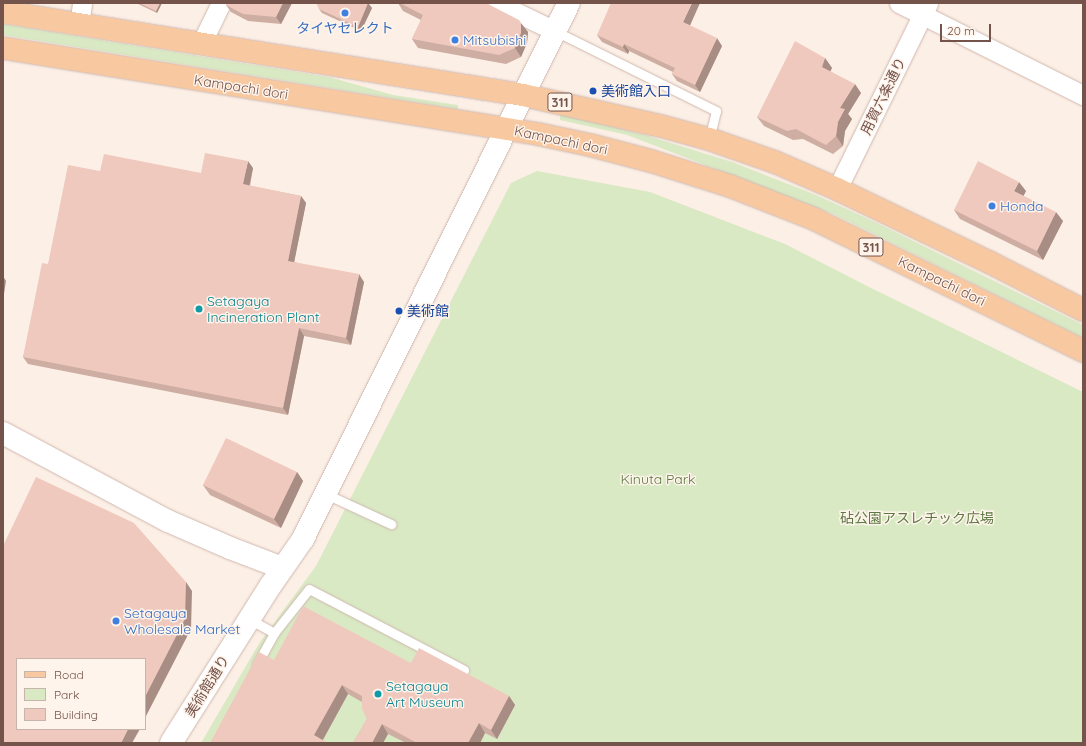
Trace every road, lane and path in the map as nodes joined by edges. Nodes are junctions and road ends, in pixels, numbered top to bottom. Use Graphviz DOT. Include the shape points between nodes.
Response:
graph roads {
  1 [pos="82,3"];
  2 [pos="221,3"];
  3 [pos="497,3"];
  4 [pos="569,3"];
  5 [pos="899,3"];
  6 [pos="925,9"];
  7 [pos="3,12"];
  8 [pos="79,25"];
  9 [pos="555,32"];
  10 [pos="202,44"];
  11 [pos="3,48"];
  12 [pos="523,95"];
  13 [pos="1083,95"];
  14 [pos="506,129"];
  15 [pos="709,139"];
  16 [pos="837,189"];
  17 [pos="1083,310"];
  18 [pos="1083,351"];
  19 [pos="3,433"];
  20 [pos="326,494"];
  21 [pos="390,524"];
  22 [pos="282,568"];
  23 [pos="249,619"];
  24 [pos="274,633"];
  25 [pos="464,670"];
  26 [pos="252,674"];
  27 [pos="171,743"];
  1 -- 8 [label="street"];
  2 -- 10 [label="street"];
  3 -- 9 [label="street"];
  4 -- 9 [label="street, 美術館通り"];
  5 -- 6 [label="street"];
  6 -- 13 [label="street"];
  6 -- 16 [label="street, 用賀六条通り"];
  7 -- 8 [label="main road, 311"];
  8 -- 10 [label="main road, 311"];
  9 -- 12 [label="street, 美術館通り"];
  9 -- 15 [label="lane" via="716,111"];
  10 -- 12 [label="main road, 311"];
  11 -- 14 [label="main road, Kampachi dori / 311"];
  12 -- 14 [label="street, 美術館通り"];
  12 -- 15 [label="main road, 311" via="630,118"];
  14 -- 18 [label="main road, Kampachi dori / 311" via="590,145 651,161 783,206 978,298"];
  14 -- 20 [label="street, 美術館通り"];
  15 -- 16 [label="main road, 311" via="775,162"];
  16 -- 17 [label="main road, 311"];
  19 -- 22 [label="street" via="174,524"];
  20 -- 21 [label="lane"];
  20 -- 22 [label="street, 美術館通り" via="303,539"];
  22 -- 23 [label="street, 美術館通り"];
  23 -- 24 [label="lane"];
  23 -- 27 [label="street, 美術館通り"];
  24 -- 25 [label="lane" via="309,589"];
  24 -- 26 [label="lane"];
}
